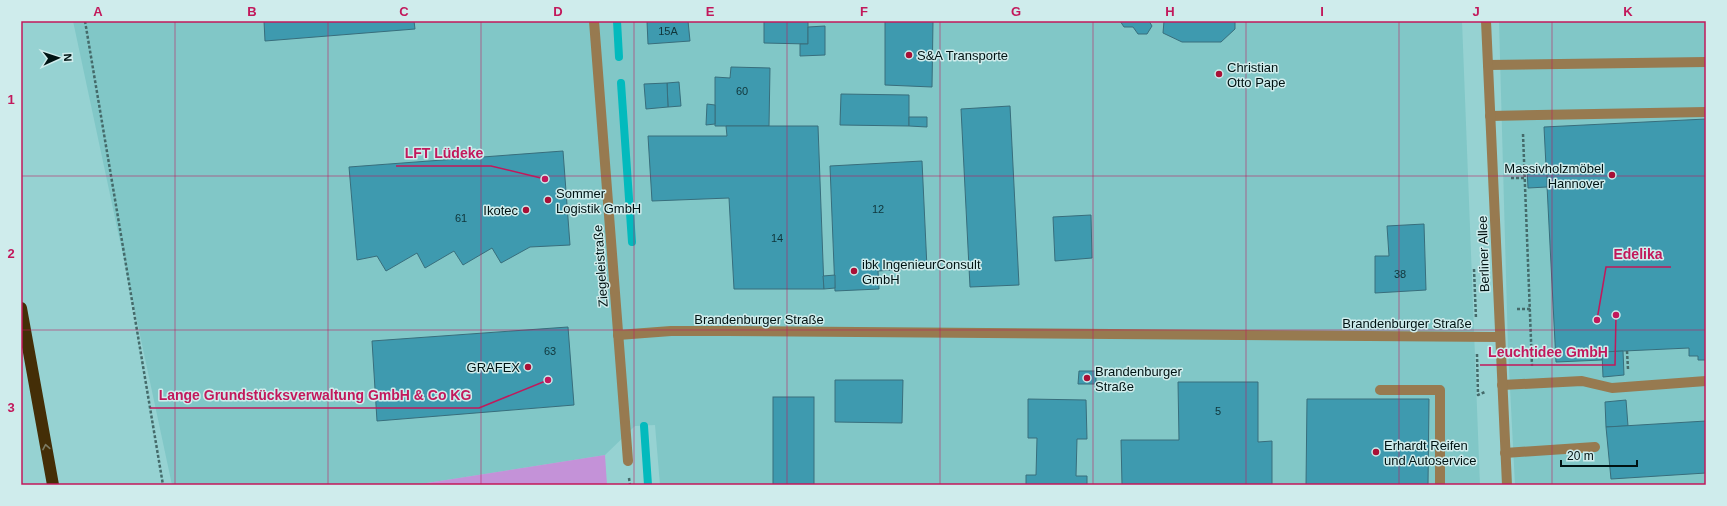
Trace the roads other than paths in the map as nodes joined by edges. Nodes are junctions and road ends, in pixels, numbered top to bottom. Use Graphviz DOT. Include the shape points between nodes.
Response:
graph roads {
  1 [pos="594,21"];
  2 [pos="1486,21"];
  3 [pos="1706,62"];
  4 [pos="1488,65"];
  5 [pos="1706,112"];
  6 [pos="1490,116"];
  7 [pos="21,308"];
  8 [pos="618,335"];
  9 [pos="1500,337"];
  10 [pos="1706,381"];
  11 [pos="1502,385"];
  12 [pos="1380,390"];
  13 [pos="1595,448"];
  14 [pos="1505,453"];
  15 [pos="628,461"];
  16 [pos="53,485"];
  17 [pos="1440,485"];
  18 [pos="1506,485"];
  1 -- 8 [label="street, Ziegeleistraße"];
  2 -- 4 [label="street, Berliner Allee"];
  3 -- 4 [label="street"];
  4 -- 6 [label="street, Berliner Allee"];
  5 -- 6 [label="street"];
  6 -- 9 [label="street, Berliner Allee"];
  16 -- 7 [label="highway, one-way"];
  8 -- 9 [label="street, Brandenburger Straße" via="671,331 727,331"];
  8 -- 15 [label="street, Ziegeleistraße"];
  9 -- 11 [label="street, Berliner Allee"];
  10 -- 11 [label="street" via="1612,388 1582,381"];
  11 -- 14 [label="street, Berliner Allee"];
  12 -- 17 [label="street" via="1440,390"];
  13 -- 14 [label="street"];
  14 -- 18 [label="street, Berliner Allee"];
}
